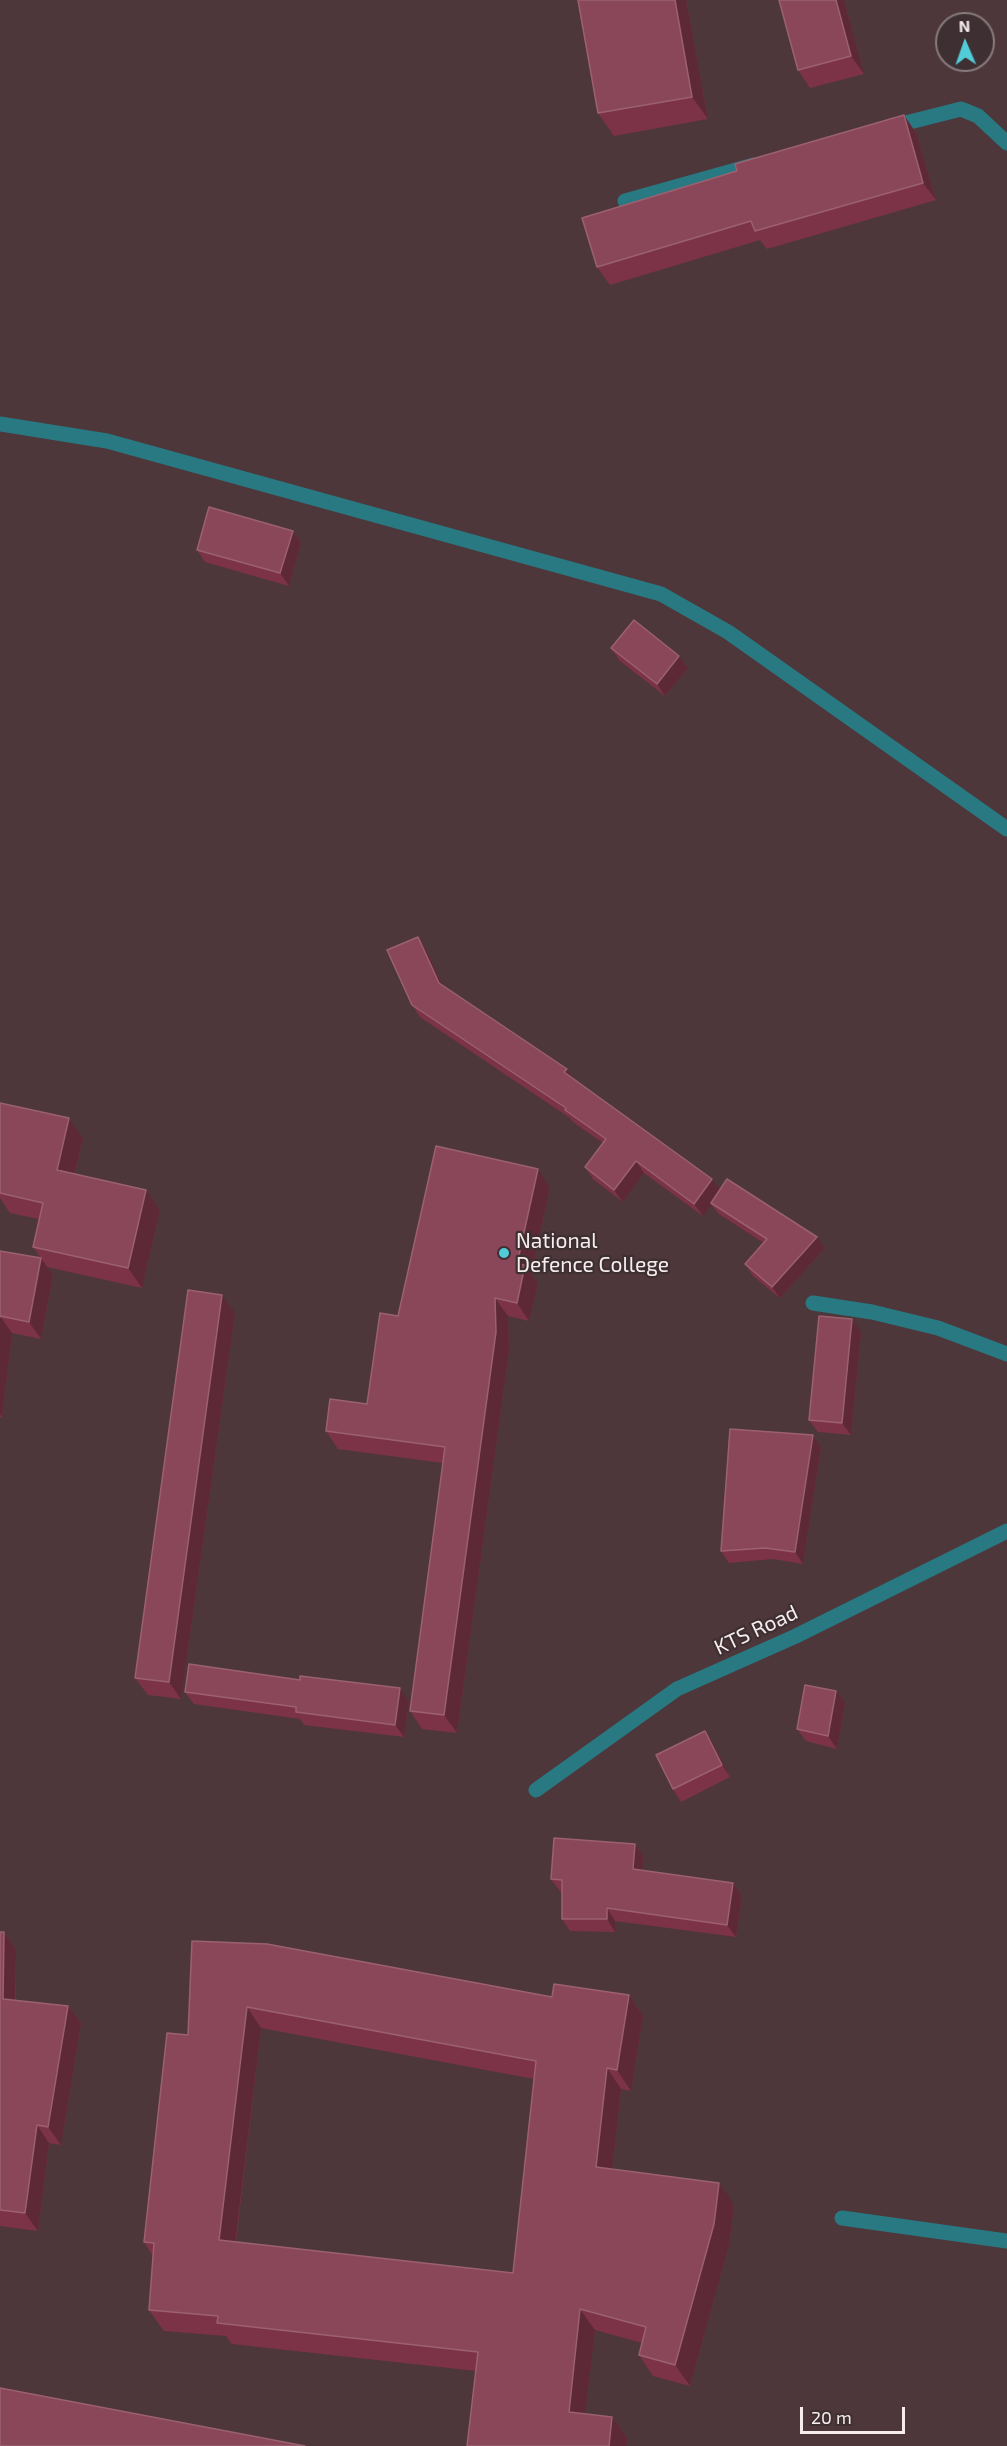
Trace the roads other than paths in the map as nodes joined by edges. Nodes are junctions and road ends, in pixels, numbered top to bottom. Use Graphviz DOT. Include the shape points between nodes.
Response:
graph roads {
  1 [pos="875,132"];
  2 [pos="1007,143"];
  3 [pos="772,160"];
  4 [pos="625,201"];
  5 [pos="0,424"];
  6 [pos="1007,829"];
  7 [pos="813,1302"];
  8 [pos="1007,1354"];
  9 [pos="1007,1531"];
  10 [pos="536,1790"];
  11 [pos="842,2218"];
  12 [pos="1007,2241"];
  1 -- 2 [label="street" via="960,109 978,116"];
  3 -- 4 [label="street"];
  5 -- 6 [label="street" via="107,441 661,594 728,632"];
  7 -- 8 [label="street" via="938,1328"];
  9 -- 10 [label="street, KTS Road" via="796,1636 677,1689"];
  11 -- 12 [label="street"];
}
